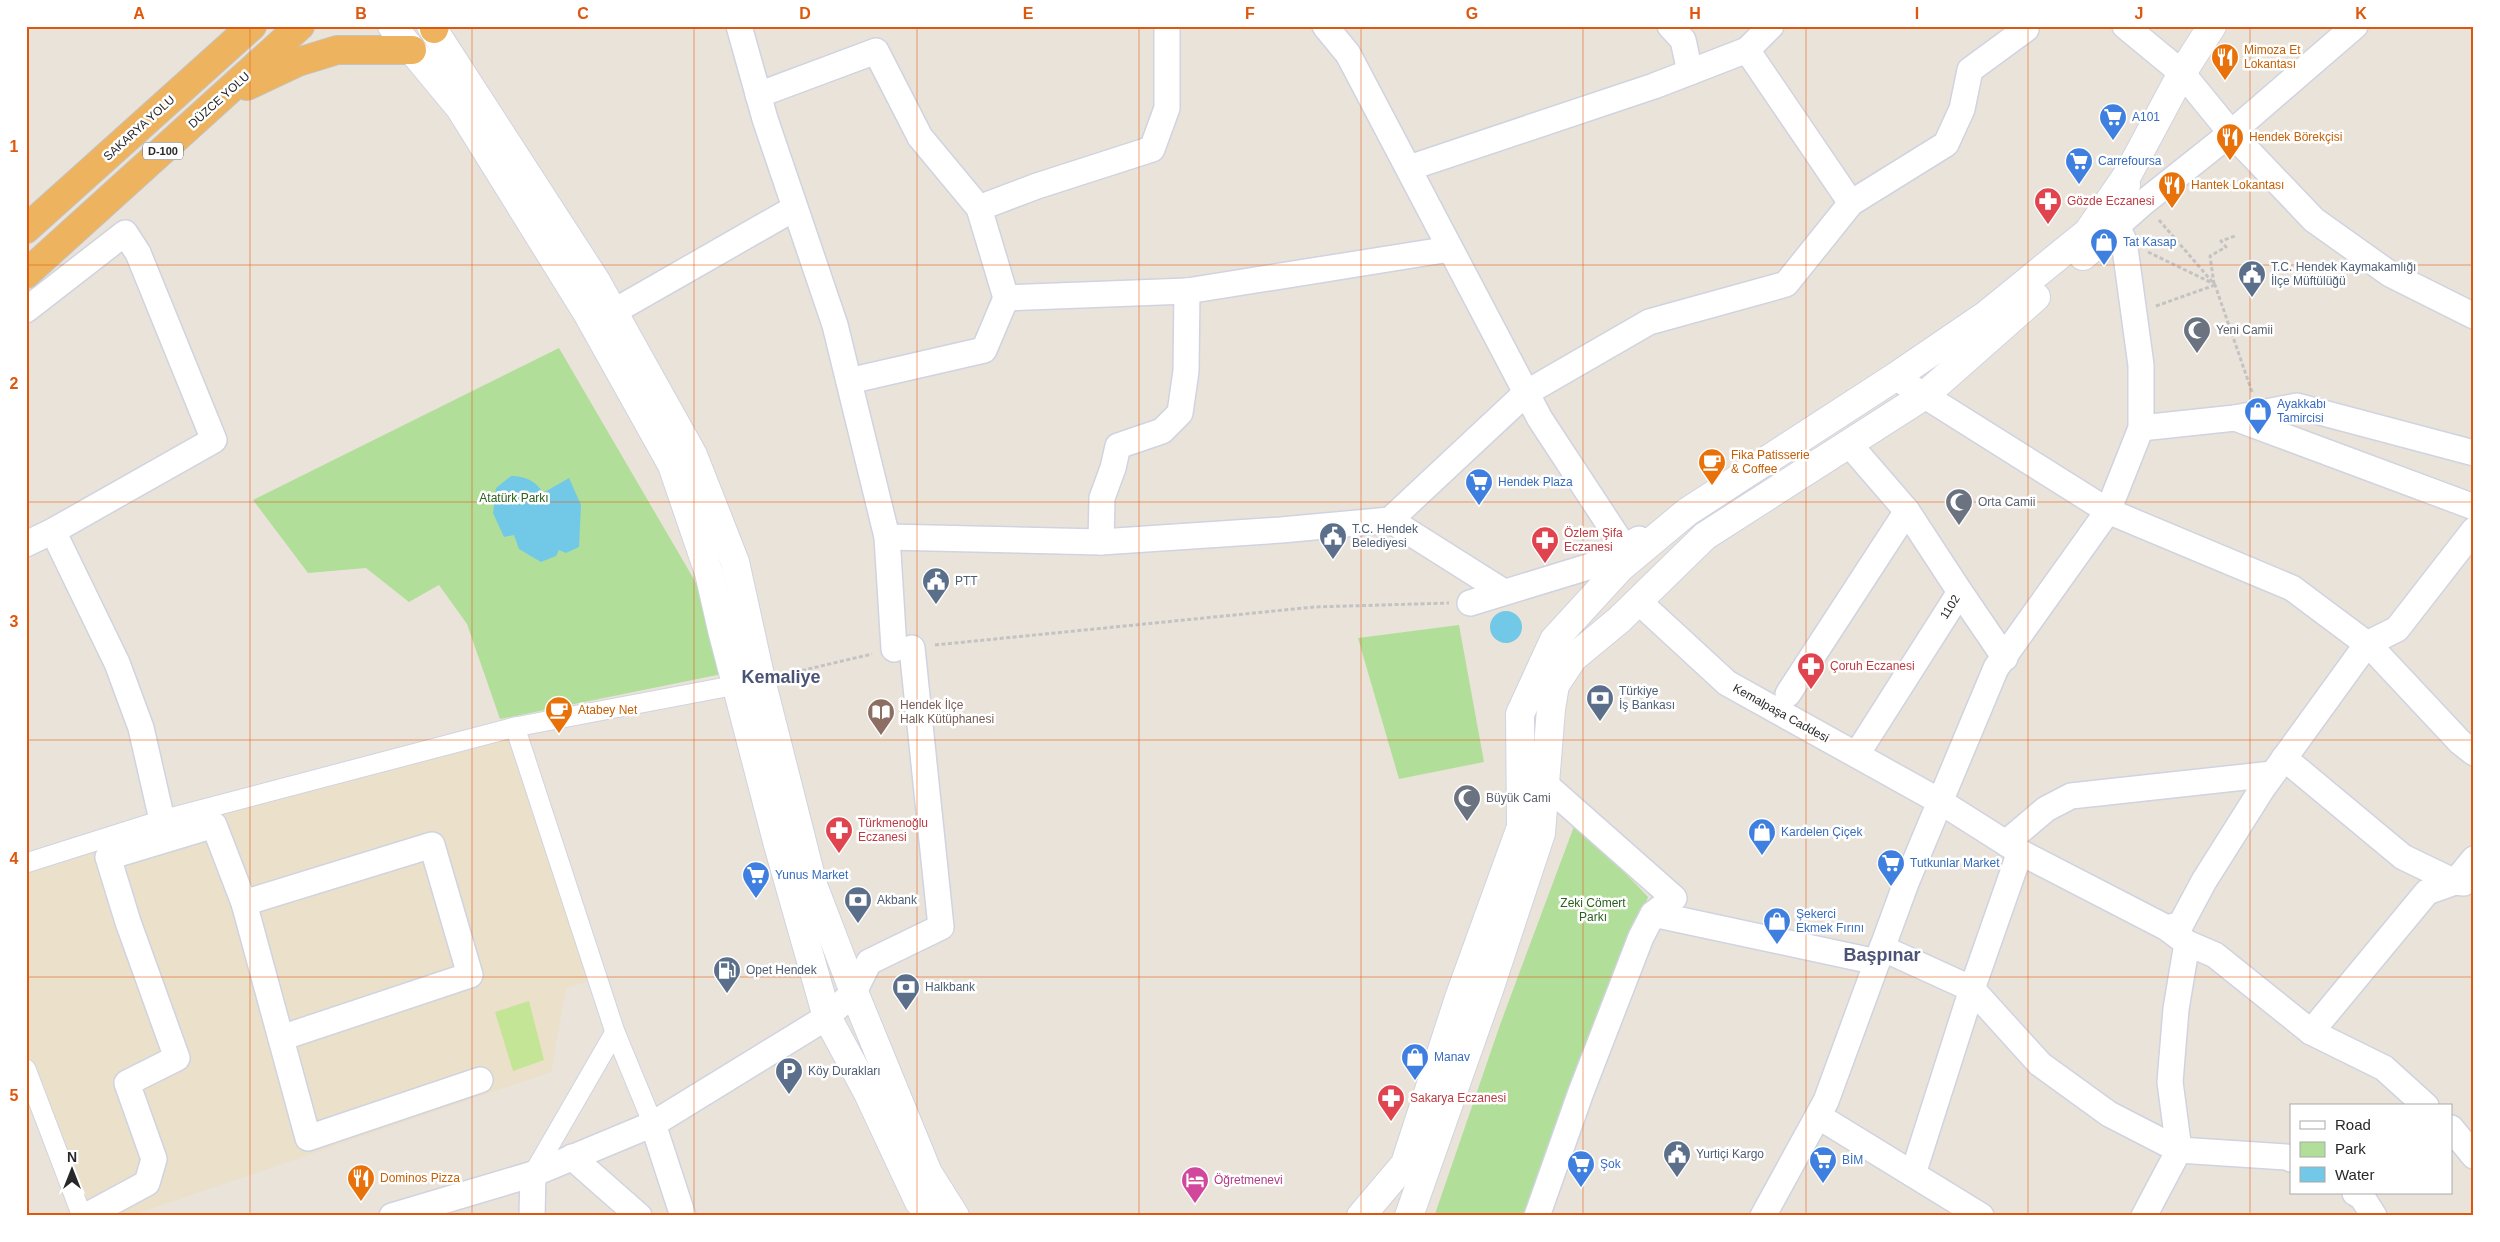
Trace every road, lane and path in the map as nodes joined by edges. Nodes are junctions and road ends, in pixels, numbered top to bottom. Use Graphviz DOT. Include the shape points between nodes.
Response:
graph roads {
  1 [pos="235,26"];
  2 [pos="252,26"];
  3 [pos="300,26"];
  4 [pos="392,26"];
  5 [pos="738,26"];
  6 [pos="1167,26"];
  7 [pos="1325,26"];
  8 [pos="1670,26"];
  9 [pos="1771,26"];
  10 [pos="2125,26"];
  11 [pos="2212,26"];
  12 [pos="2355,26"];
  13 [pos="434,27"];
  14 [pos="2026,29"];
  15 [pos="412,50"];
  16 [pos="1747,50"];
  17 [pos="205,69"];
  18 [pos="1690,72"];
  19 [pos="2182,73"];
  20 [pos="758,95"];
  21 [pos="220,99"];
  22 [pos="2231,133"];
  23 [pos="1409,168"];
  24 [pos="2128,174"];
  25 [pos="1851,203"];
  26 [pos="2143,203"];
  27 [pos="795,208"];
  28 [pos="979,208"];
  29 [pos="26,229"];
  30 [pos="2088,232"];
  31 [pos="2121,233"];
  32 [pos="2235,236"];
  33 [pos="1450,249"];
  34 [pos="26,274"];
  35 [pos="2215,285"];
  36 [pos="1187,290"];
  37 [pos="1006,298"];
  38 [pos="26,310"];
  39 [pos="613,312"];
  40 [pos="2134,314"];
  41 [pos="2474,316"];
  42 [pos="1895,378"];
  43 [pos="849,381"];
  44 [pos="1526,392"];
  45 [pos="1925,395"];
  46 [pos="2259,414"];
  47 [pos="2235,418"];
  48 [pos="2141,428"];
  49 [pos="1849,444"];
  50 [pos="2474,453"];
  51 [pos="2474,507"];
  52 [pos="1907,511"];
  53 [pos="2108,511"];
  54 [pos="1687,512"];
  55 [pos="1390,520"];
  56 [pos="2474,530"];
  57 [pos="53,531"];
  58 [pos="887,537"];
  59 [pos="1101,542"];
  60 [pos="26,544"];
  61 [pos="1624,547"];
  62 [pos="1504,592"];
  63 [pos="1960,592"];
  64 [pos="1638,601"];
  65 [pos="1470,603"];
  66 [pos="2367,644"];
  67 [pos="903,648"];
  68 [pos="2005,658"];
  69 [pos="749,683"];
  70 [pos="1788,694"];
  71 [pos="515,727"];
  72 [pos="2474,753"];
  73 [pos="1856,754"];
  74 [pos="2278,766"];
  75 [pos="1545,776"];
  76 [pos="1940,802"];
  77 [pos="162,820"];
  78 [pos="2013,847"];
  79 [pos="2474,859"];
  80 [pos="26,863"];
  81 [pos="2464,884"];
  82 [pos="244,903"];
  83 [pos="1653,914"];
  84 [pos="2167,928"];
  85 [pos="2187,943"];
  86 [pos="1879,955"];
  87 [pos="1972,989"];
  88 [pos="854,992"];
  89 [pos="827,1017"];
  90 [pos="615,1032"];
  91 [pos="2311,1032"];
  92 [pos="281,1038"];
  93 [pos="26,1069"];
  94 [pos="480,1080"];
  95 [pos="2424,1104"];
  96 [pos="1818,1116"];
  97 [pos="654,1124"];
  98 [pos="2452,1129"];
  99 [pos="2178,1150"];
  100 [pos="2474,1156"];
  101 [pos="572,1158"];
  102 [pos="2290,1159"];
  103 [pos="1405,1164"];
  104 [pos="533,1174"];
  105 [pos="1913,1174"];
  106 [pos="2357,1194"];
  107 [pos="1411,1214"];
  108 [pos="82,1216"];
  109 [pos="86,1216"];
  110 [pos="392,1216"];
  111 [pos="532,1216"];
  112 [pos="639,1216"];
  113 [pos="683,1216"];
  114 [pos="931,1216"];
  115 [pos="955,1216"];
  116 [pos="1361,1216"];
  117 [pos="1537,1216"];
  118 [pos="1763,1216"];
  119 [pos="1981,1216"];
  120 [pos="2144,1216"];
  121 [pos="2374,1216"];
  1 -- 17 [label="highway"];
  2 -- 17 [label="highway, SAKARYA YOLU / D-100"];
  3 -- 21 [label="highway, DÜZCE YOLU / D-100"];
  4 -- 15 [label="main road"];
  5 -- 20 [label="street"];
  6 -- 28 [label="street" via="1167,108 1152,149"];
  7 -- 23 [label="street" via="1348,54"];
  8 -- 18 [label="street" via="1683,40"];
  9 -- 16 [label="street"];
  10 -- 19 [label="street"];
  11 -- 19 [label="main road"];
  12 -- 22 [label="street"];
  13 -- 39 [label="main road" via="596,280"];
  14 -- 25 [label="street" via="1970,70 1962,109 1946,144"];
  15 -- 21 [label="highway" via="337,50 298,62"];
  15 -- 69 [label="main road" via="460,108 586,311 672,466"];
  16 -- 18 [label="street"];
  16 -- 25 [label="street"];
  17 -- 29 [label="highway, SAKARYA YOLU / D-100"];
  18 -- 23 [label="street"];
  19 -- 22 [label="street"];
  19 -- 24 [label="main road"];
  20 -- 27 [label="street"];
  20 -- 28 [label="street" via="876,51 920,137"];
  21 -- 34 [label="highway, DÜZCE YOLU / D-100"];
  22 -- 26 [label="street"];
  22 -- 41 [label="street" via="2314,220 2390,274"];
  23 -- 33 [label="street"];
  24 -- 30 [label="main road"];
  24 -- 31 [label="main road"];
  25 -- 44 [label="street" via="1786,284 1649,322"];
  26 -- 31 [label="street"];
  26 -- 35 [label="path"];
  27 -- 39 [label="street"];
  27 -- 43 [label="street" via="835,325"];
  28 -- 37 [label="street"];
  30 -- 31 [label="main road"];
  30 -- 42 [label="main road" via="1986,315"];
  31 -- 35 [label="path"];
  31 -- 40 [label="street"];
  31 -- 45 [label="main road"];
  32 -- 35 [label="path" via="2221,241 2226,247 2210,256"];
  33 -- 36 [label="street"];
  33 -- 44 [label="street"];
  35 -- 40 [label="path"];
  35 -- 46 [label="path"];
  36 -- 37 [label="street"];
  36 -- 59 [label="street" via="1186,371 1180,413 1162,431 1118,446 1102,498"];
  37 -- 43 [label="street" via="984,350"];
  38 -- 57 [label="street" via="124,233 138,253 214,440"];
  39 -- 69 [label="main road" via="693,455 735,562"];
  40 -- 48 [label="street" via="2141,365"];
  42 -- 45 [label="street"];
  42 -- 54 [label="main road"];
  43 -- 58 [label="street"];
  44 -- 55 [label="street"];
  44 -- 61 [label="street" via="1540,420"];
  45 -- 49 [label="main road"];
  45 -- 53 [label="street"];
  46 -- 47 [label="street"];
  46 -- 50 [label="street" via="2297,406"];
  47 -- 48 [label="street"];
  47 -- 51 [label="street"];
  48 -- 53 [label="street"];
  49 -- 52 [label="street, 1102"];
  49 -- 64 [label="main road" via="1705,536"];
  52 -- 63 [label="street, 1102"];
  52 -- 70 [label="street"];
  53 -- 66 [label="street" via="2292,588"];
  53 -- 68 [label="street"];
  54 -- 61 [label="street"];
  54 -- 103 [label="main road" via="1620,568 1554,640 1520,714 1521,828 1459,998"];
  55 -- 59 [label="street"];
  55 -- 62 [label="street"];
  56 -- 66 [label="street" via="2397,629"];
  57 -- 60 [label="street"];
  57 -- 77 [label="street" via="120,672 141,728"];
  58 -- 59 [label="street"];
  58 -- 67 [label="street"];
  61 -- 62 [label="street" via="1591,566"];
  62 -- 65 [label="street"];
  63 -- 68 [label="street"];
  63 -- 73 [label="street, 1102"];
  64 -- 73 [label="street, Kemalpaşa Caddesi" via="1727,683"];
  64 -- 75 [label="main road" via="1573,658 1555,684"];
  65 -- 67 [label="path" via="1314,607"];
  66 -- 72 [label="street"];
  66 -- 74 [label="street"];
  67 -- 69 [label="path"];
  67 -- 88 [label="street" via="941,927 869,962"];
  68 -- 76 [label="street" via="1996,668"];
  69 -- 71 [label="street"];
  69 -- 88 [label="main road" via="813,885"];
  69 -- 89 [label="main road" via="778,845"];
  71 -- 77 [label="street"];
  71 -- 90 [label="street"];
  73 -- 76 [label="street, Kemalpaşa Caddesi"];
  74 -- 78 [label="street" via="2071,796 2046,810"];
  74 -- 81 [label="street" via="2403,856"];
  74 -- 84 [label="street" via="2204,881 2181,924"];
  75 -- 83 [label="street" via="1674,898"];
  75 -- 107 [label="main road" via="1541,833"];
  76 -- 78 [label="street, Kemalpaşa Caddesi"];
  76 -- 86 [label="street"];
  77 -- 80 [label="street"];
  78 -- 84 [label="street, Kemalpaşa Caddesi"];
  78 -- 87 [label="street"];
  79 -- 81 [label="street"];
  81 -- 91 [label="street" via="2428,892"];
  82 -- 92 [label="street"];
  82 -- 92 [label="street" via="432,845 470,975"];
  82 -- 109 [label="street" via="214,825 108,857 177,1058 127,1083 154,1159 147,1183"];
  83 -- 86 [label="street"];
  83 -- 117 [label="street" via="1584,1083"];
  84 -- 85 [label="street, Kemalpaşa Caddesi"];
  85 -- 91 [label="street, Kemalpaşa Caddesi" via="2215,955"];
  85 -- 99 [label="street" via="2176,1009 2170,1082"];
  86 -- 87 [label="street"];
  86 -- 96 [label="street" via="1826,1102"];
  87 -- 99 [label="street" via="2040,1064 2109,1114"];
  87 -- 105 [label="street"];
  88 -- 89 [label="street"];
  88 -- 115 [label="main road" via="928,1173"];
  89 -- 97 [label="street"];
  89 -- 114 [label="main road" via="867,1091 919,1202"];
  90 -- 97 [label="street"];
  90 -- 104 [label="street"];
  91 -- 95 [label="street, Kemalpaşa Caddesi" via="2384,1068"];
  92 -- 94 [label="street" via="308,1138"];
  93 -- 108 [label="street"];
  96 -- 105 [label="street"];
  96 -- 118 [label="street"];
  97 -- 101 [label="street"];
  97 -- 113 [label="street"];
  98 -- 100 [label="street"];
  99 -- 102 [label="street"];
  99 -- 120 [label="street"];
  101 -- 104 [label="street"];
  101 -- 112 [label="street"];
  103 -- 107 [label="main road"];
  103 -- 116 [label="main road"];
  104 -- 110 [label="street"];
  104 -- 111 [label="street"];
  105 -- 119 [label="street"];
  106 -- 121 [label="street"];
}
